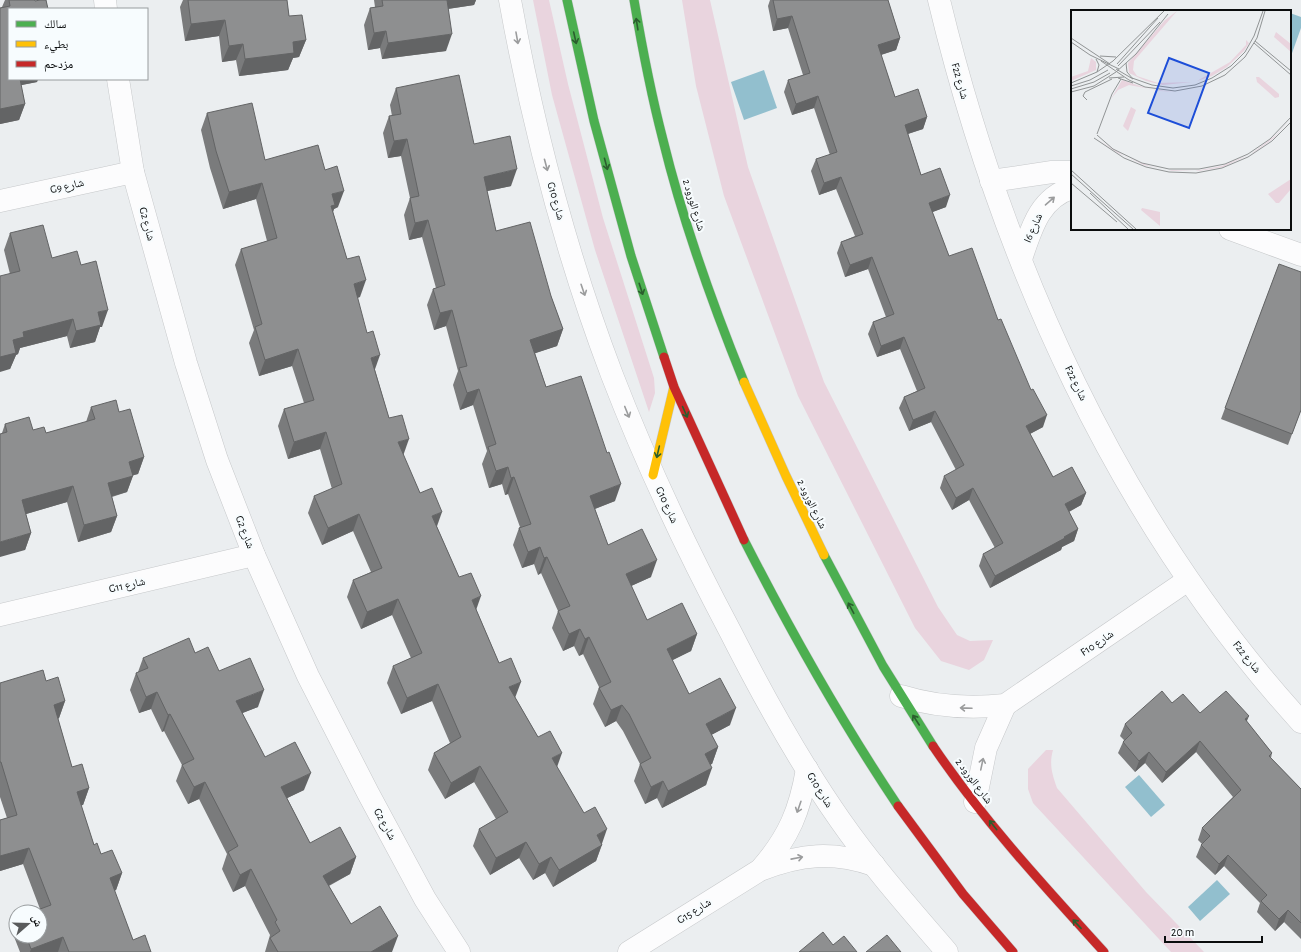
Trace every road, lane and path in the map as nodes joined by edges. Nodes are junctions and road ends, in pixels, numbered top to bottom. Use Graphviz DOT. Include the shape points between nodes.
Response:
graph roads {
  1 [pos="510,0"];
  2 [pos="567,0"];
  3 [pos="634,0"];
  4 [pos="939,0"];
  5 [pos="118,80"];
  6 [pos="134,172"];
  7 [pos="1071,172"];
  8 [pos="991,181"];
  9 [pos="1071,188"];
  10 [pos="0,201"];
  11 [pos="1233,230"];
  12 [pos="1301,255"];
  13 [pos="1020,259"];
  14 [pos="674,387"];
  15 [pos="653,475"];
  16 [pos="254,555"];
  17 [pos="1188,580"];
  18 [pos="0,616"];
  19 [pos="901,696"];
  20 [pos="1005,705"];
  21 [pos="1301,722"];
  22 [pos="807,769"];
  23 [pos="975,802"];
  24 [pos="874,865"];
  25 [pos="760,870"];
  26 [pos="458,952"];
  27 [pos="629,952"];
  28 [pos="947,952"];
  29 [pos="1013,952"];
  30 [pos="1104,952"];
  1 -- 15 [label="street, G10 شارع, one-way" via="520,58 546,165 576,270 612,374"];
  2 -- 14 [label="street, one-way" via="594,121 630,256"];
  19 -- 3 [label="street, شارع الورود 2, one-way" via="876,654 790,487 717,316 687,228 662,138 641,48"];
  4 -- 8 [label="street, F22 شارع" via="970,117"];
  5 -- 6 [label="street, G2 شارع"];
  6 -- 10 [label="street, G9 شارع"];
  6 -- 16 [label="street, G2 شارع" via="186,363 217,460"];
  7 -- 8 [label="street" via="1052,172"];
  8 -- 13 [label="street, F22 شارع"];
  13 -- 9 [label="street, I6 شارع, one-way" via="1040,211 1051,199"];
  11 -- 12 [label="street"];
  13 -- 17 [label="street, F22 شارع" via="1083,398 1149,519"];
  14 -- 15 [label="street, one-way"];
  14 -- 29 [label="street, one-way" via="728,508 786,623 863,754 963,894"];
  15 -- 22 [label="street, G10 شارع" via="703,581 757,684"];
  16 -- 18 [label="street, G11 شارع"];
  16 -- 26 [label="street, G2 شارع" via="308,676 368,793"];
  17 -- 20 [label="street, F10 شارع"];
  17 -- 21 [label="street, F22 شارع" via="1237,646"];
  20 -- 19 [label="street, F10 شارع, one-way" via="956,708"];
  23 -- 19 [label="street, شارع الورود 2, one-way" via="938,753"];
  23 -- 20 [label="street, one-way" via="986,748"];
  22 -- 24 [label="street, G10 شارع" via="841,822"];
  22 -- 25 [label="street, G15 شارع, one-way" via="802,796 787,834"];
  30 -- 23 [label="street, شارع الورود 2, one-way"];
  25 -- 24 [label="street, G15 شارع, one-way" via="803,857 852,857"];
  24 -- 28 [label="street, G10 شارع"];
  25 -- 27 [label="street, G15 شارع"];
}
